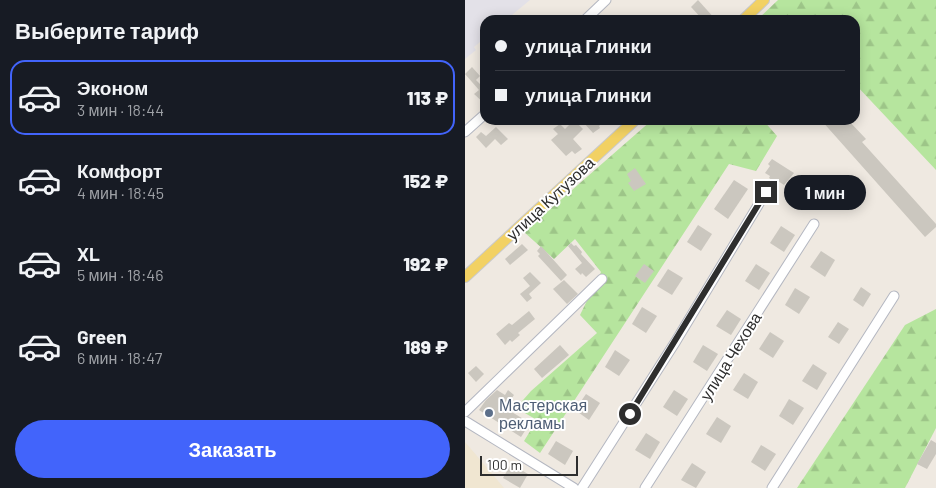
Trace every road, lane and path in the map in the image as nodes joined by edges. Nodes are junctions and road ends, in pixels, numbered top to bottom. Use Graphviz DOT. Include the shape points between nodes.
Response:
graph roads {
  1 [pos="606,0"];
  2 [pos="765,0"];
  3 [pos="590,15"];
  4 [pos="748,15"];
  5 [pos="480,118"];
  6 [pos="630,125"];
  7 [pos="465,132"];
  8 [pos="766,192"];
  9 [pos="814,224"];
  10 [pos="465,277"];
  11 [pos="602,279"];
  12 [pos="894,296"];
  13 [pos="465,412"];
  14 [pos="465,421"];
  15 [pos="574,488"];
  16 [pos="582,488"];
  17 [pos="645,488"];
  18 [pos="772,488"];
  1 -- 3 [label="street"];
  2 -- 4 [label="main road"];
  5 -- 7 [label="street"];
  6 -- 10 [label="main road, улица Кутузова"];
  8 -- 16 [label="street"];
  9 -- 17 [label="street, улица Чехова"];
  11 -- 13 [label="street"];
  12 -- 18 [label="street"];
  14 -- 15 [label="street"];
}
